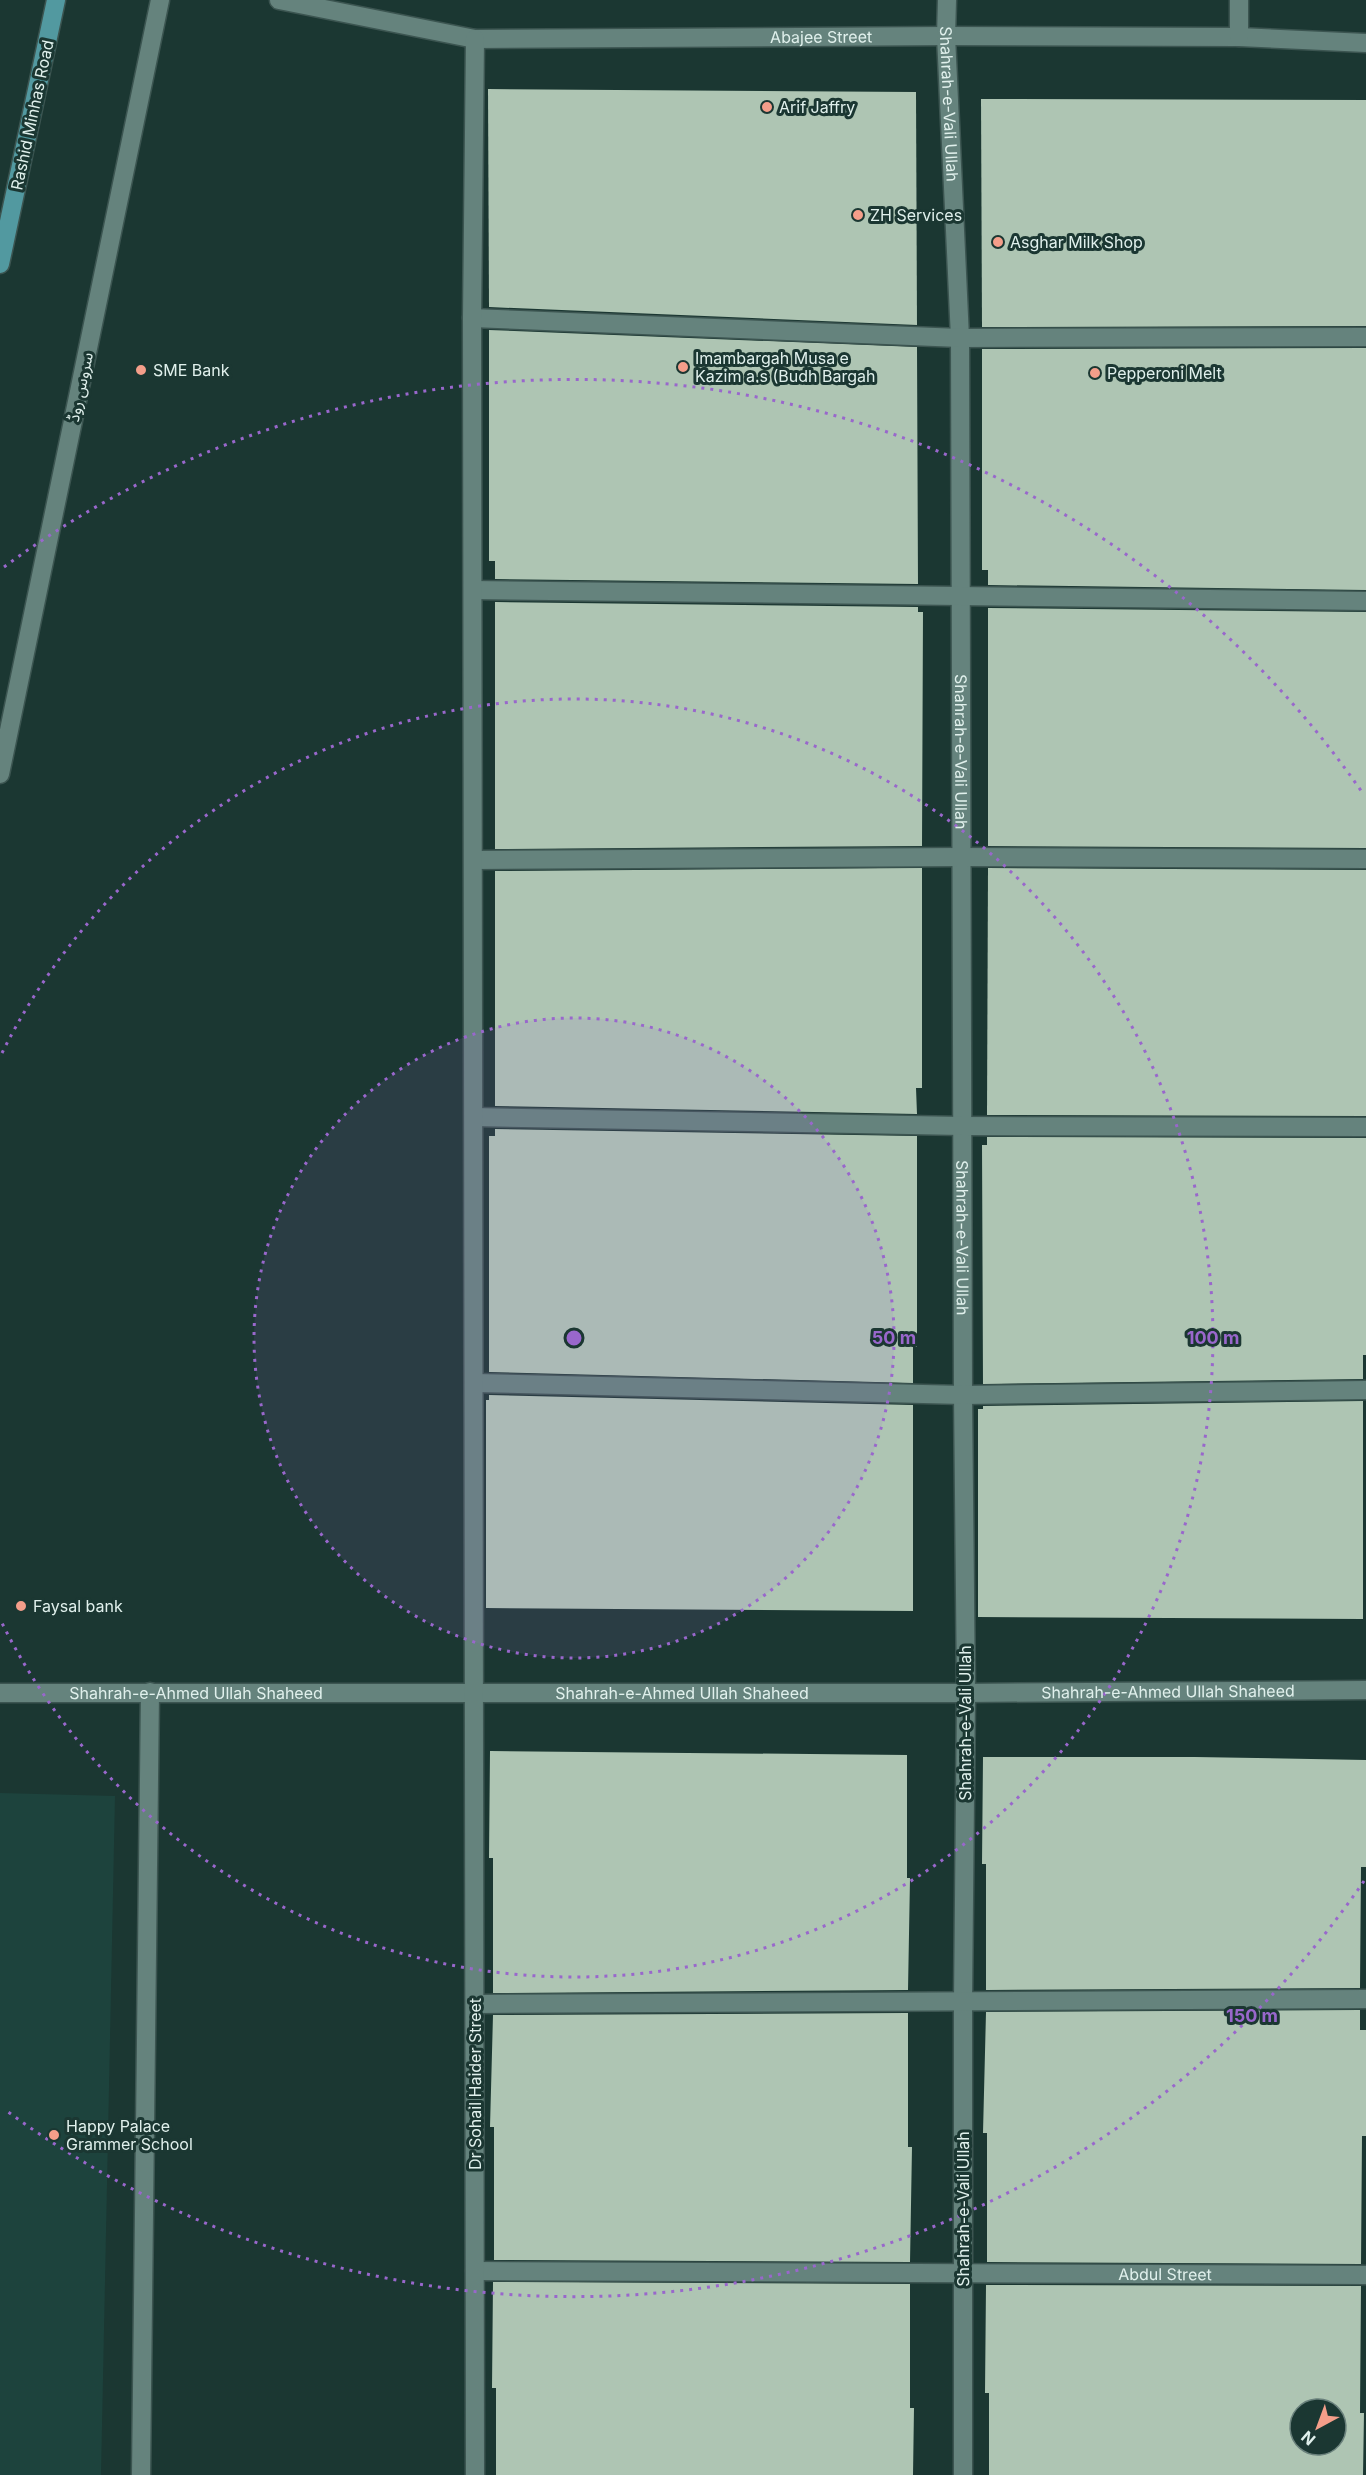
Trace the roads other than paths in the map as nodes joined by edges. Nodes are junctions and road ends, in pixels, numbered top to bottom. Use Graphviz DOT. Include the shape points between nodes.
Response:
graph roads {
  1 [pos="56,0"];
  2 [pos="160,0"];
  3 [pos="279,0"];
  4 [pos="947,0"];
  5 [pos="1239,0"];
  6 [pos="946,36"];
  7 [pos="1239,37"];
  8 [pos="475,39"];
  9 [pos="1366,43"];
  10 [pos="0,264"];
  11 [pos="472,318"];
  12 [pos="1366,337"];
  13 [pos="960,338"];
  14 [pos="473,590"];
  15 [pos="961,595"];
  16 [pos="1366,601"];
  17 [pos="0,774"];
  18 [pos="961,857"];
  19 [pos="1366,859"];
  20 [pos="474,860"];
  21 [pos="474,1117"];
  22 [pos="962,1126"];
  23 [pos="1366,1127"];
  24 [pos="475,1383"];
  25 [pos="1366,1390"];
  26 [pos="963,1395"];
  27 [pos="1366,1690"];
  28 [pos="150,1692"];
  29 [pos="0,1693"];
  30 [pos="966,1693"];
  31 [pos="475,1694"];
  32 [pos="1366,1999"];
  33 [pos="963,2003"];
  34 [pos="475,2004"];
  35 [pos="475,2271"];
  36 [pos="963,2274"];
  37 [pos="1366,2275"];
  38 [pos="141,2475"];
  39 [pos="475,2475"];
  40 [pos="963,2475"];
  1 -- 10 [label="main road, Rashid Minhas Road"];
  2 -- 17 [label="street, سروس روڈ"];
  3 -- 8 [label="street, Abajee Street"];
  4 -- 6 [label="street, Shahrah-e-Vali Ullah"];
  5 -- 7 [label="street"];
  6 -- 7 [label="street, Abajee Street"];
  6 -- 8 [label="street, Abajee Street"];
  6 -- 13 [label="street, Shahrah-e-Vali Ullah"];
  7 -- 9 [label="street, Abajee Street"];
  8 -- 11 [label="street, Dr Sohail Haider Street"];
  11 -- 13 [label="street"];
  11 -- 14 [label="street, Dr Sohail Haider Street"];
  12 -- 13 [label="street"];
  13 -- 15 [label="street, Shahrah-e-Vali Ullah"];
  14 -- 15 [label="street"];
  14 -- 20 [label="street, Dr Sohail Haider Street"];
  15 -- 16 [label="street"];
  15 -- 18 [label="street, Shahrah-e-Vali Ullah"];
  18 -- 19 [label="street"];
  18 -- 20 [label="street"];
  18 -- 22 [label="street, Shahrah-e-Vali Ullah"];
  20 -- 21 [label="street, Dr Sohail Haider Street"];
  21 -- 22 [label="street"];
  21 -- 24 [label="street, Dr Sohail Haider Street"];
  22 -- 23 [label="street"];
  22 -- 26 [label="street, Shahrah-e-Vali Ullah"];
  24 -- 26 [label="street"];
  24 -- 31 [label="street, Dr Sohail Haider Street"];
  25 -- 26 [label="street"];
  26 -- 30 [label="street, Shahrah-e-Vali Ullah"];
  27 -- 30 [label="street, Shahrah-e-Ahmed Ullah Shaheed"];
  28 -- 29 [label="street, Shahrah-e-Ahmed Ullah Shaheed"];
  28 -- 31 [label="street, Shahrah-e-Ahmed Ullah Shaheed"];
  28 -- 38 [label="street"];
  30 -- 31 [label="street, Shahrah-e-Ahmed Ullah Shaheed"];
  30 -- 33 [label="street, Shahrah-e-Vali Ullah"];
  31 -- 34 [label="street, Dr Sohail Haider Street"];
  32 -- 33 [label="street"];
  33 -- 34 [label="street"];
  33 -- 36 [label="street, Shahrah-e-Vali Ullah"];
  34 -- 35 [label="street, Dr Sohail Haider Street"];
  35 -- 36 [label="street, Abdul Street"];
  35 -- 39 [label="street, Dr Sohail Haider Street"];
  36 -- 37 [label="street, Abdul Street"];
  36 -- 40 [label="street, Shahrah-e-Vali Ullah"];
}
